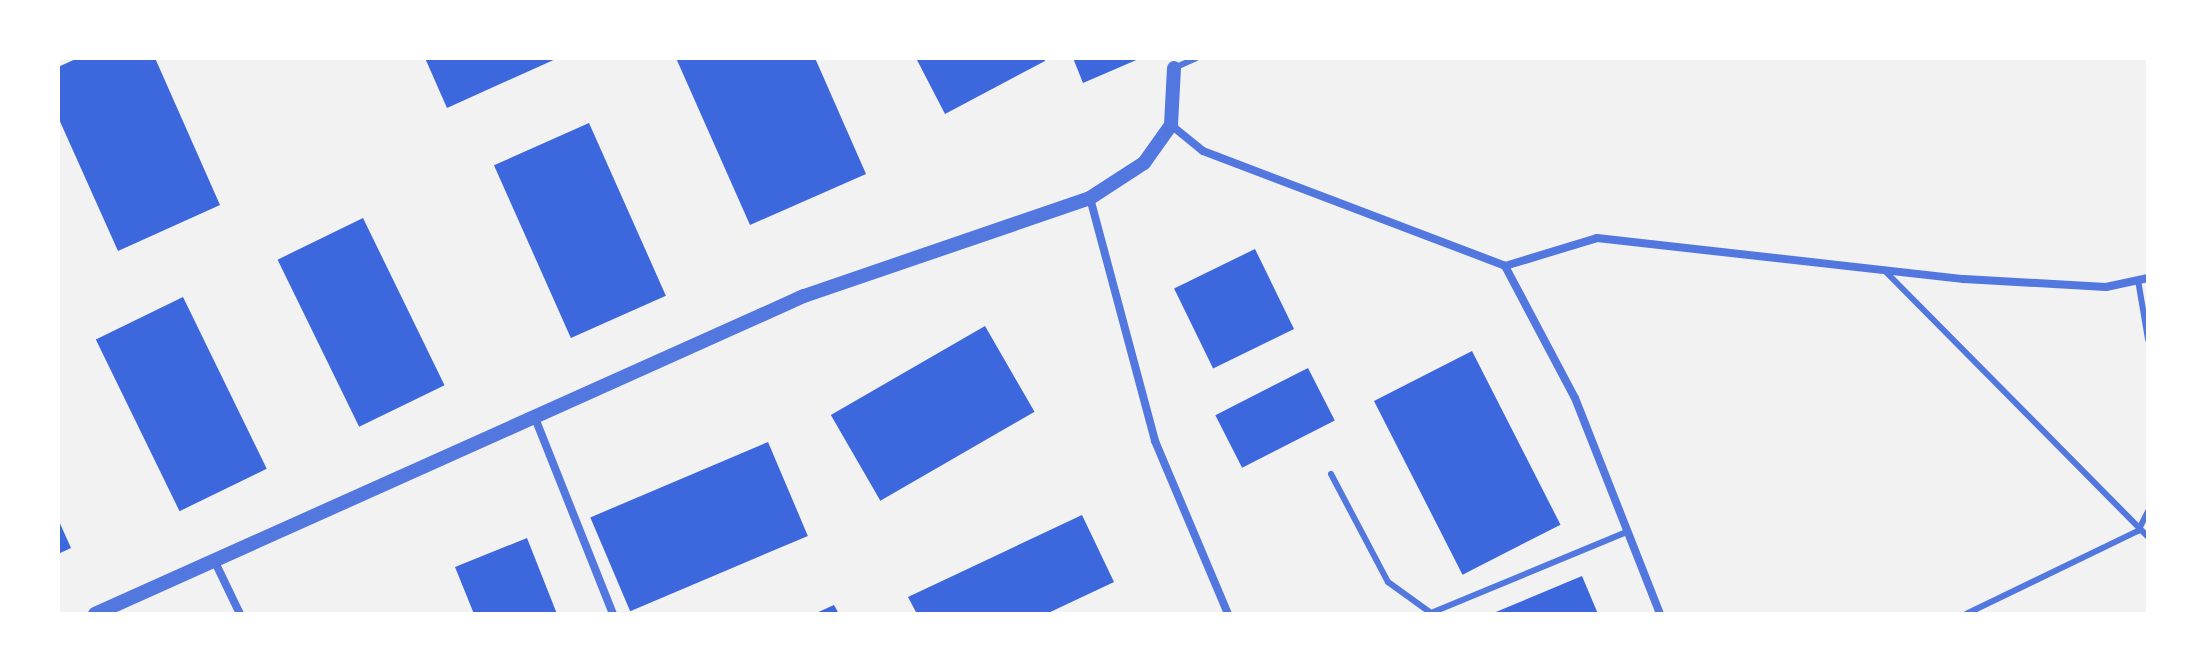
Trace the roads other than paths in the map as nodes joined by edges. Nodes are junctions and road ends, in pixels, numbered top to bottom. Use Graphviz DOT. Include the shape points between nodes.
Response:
graph roads {
  1 [pos="1196,58"];
  2 [pos="1172,63"];
  3 [pos="1171,125"];
  4 [pos="1090,198"];
  5 [pos="1505,266"];
  6 [pos="1882,268"];
  7 [pos="2143,279"];
  8 [pos="2148,339"];
  9 [pos="535,418"];
  10 [pos="1331,474"];
  11 [pos="2148,511"];
  12 [pos="2138,531"];
  13 [pos="1627,532"];
  14 [pos="2148,537"];
  15 [pos="215,562"];
  16 [pos="95,614"];
  17 [pos="240,614"];
  18 [pos="613,614"];
  19 [pos="1228,614"];
  20 [pos="1660,614"];
  21 [pos="1966,614"];
  1 -- 2 [label="lane"];
  2 -- 3 [label="street"];
  3 -- 4 [label="street" via="1144,163"];
  3 -- 5 [label="street" via="1203,151"];
  4 -- 9 [label="street" via="804,296"];
  4 -- 19 [label="street" via="1155,441"];
  5 -- 6 [label="street" via="1597,238"];
  5 -- 13 [label="street" via="1575,398"];
  6 -- 7 [label="street" via="2106,287"];
  6 -- 12 [label="lane"];
  7 -- 8 [label="lane"];
  9 -- 15 [label="street"];
  9 -- 18 [label="street"];
  10 -- 13 [label="lane" via="1388,582 1431,613"];
  11 -- 12 [label="lane"];
  12 -- 14 [label="lane"];
  12 -- 21 [label="lane"];
  13 -- 20 [label="street"];
  15 -- 16 [label="street"];
  15 -- 17 [label="street"];
}
